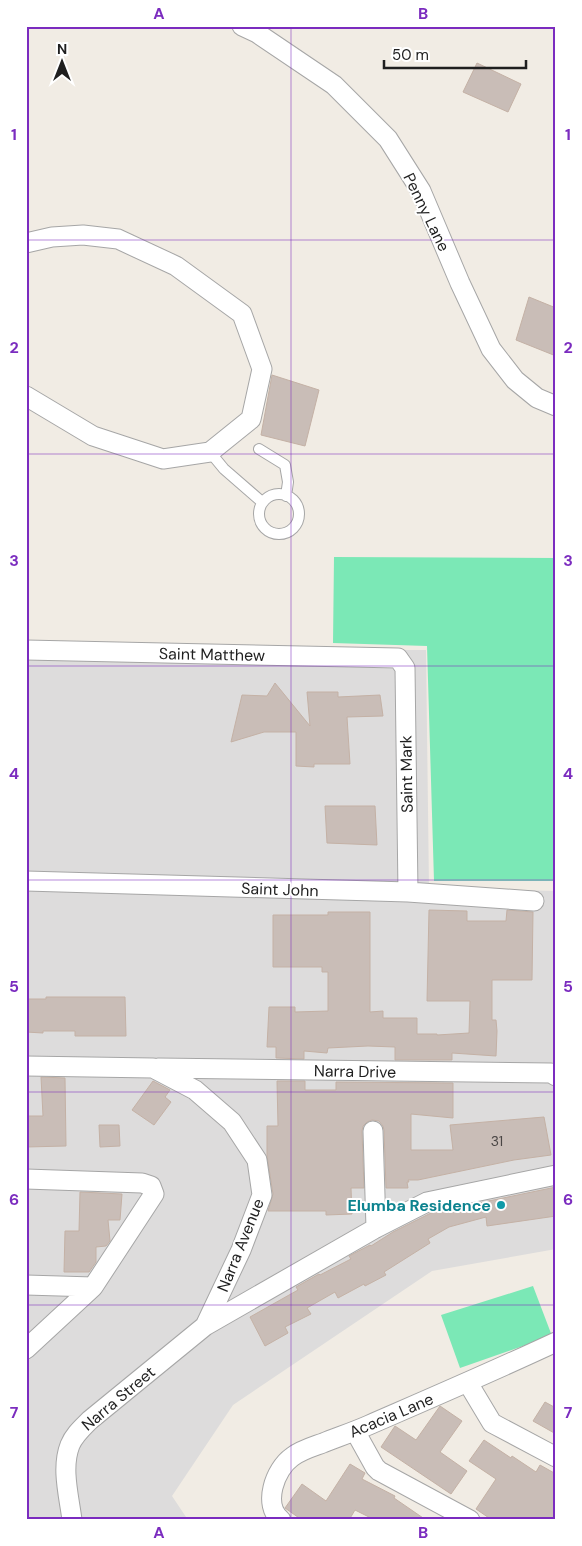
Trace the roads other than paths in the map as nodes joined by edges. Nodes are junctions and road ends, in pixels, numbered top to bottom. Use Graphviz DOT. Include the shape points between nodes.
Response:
graph roads {
  1 [pos="242,26"];
  2 [pos="26,243"];
  3 [pos="26,396"];
  4 [pos="556,406"];
  5 [pos="258,449"];
  6 [pos="210,452"];
  7 [pos="286,496"];
  8 [pos="262,502"];
  9 [pos="26,650"];
  10 [pos="398,658"];
  11 [pos="26,881"];
  12 [pos="408,892"];
  13 [pos="534,901"];
  14 [pos="26,1066"];
  15 [pos="153,1068"];
  16 [pos="556,1076"];
  17 [pos="372,1131"];
  18 [pos="556,1175"];
  19 [pos="26,1179"];
  20 [pos="376,1228"];
  21 [pos="26,1285"];
  22 [pos="93,1287"];
  23 [pos="205,1326"];
  24 [pos="556,1342"];
  25 [pos="26,1349"];
  26 [pos="468,1383"];
  27 [pos="355,1431"];
  28 [pos="556,1457"];
  29 [pos="72,1520"];
  30 [pos="281,1520"];
  31 [pos="470,1520"];
  1 -- 4 [label="street, Penny Lane" via="334,86 388,139 421,191 491,349 515,380 537,398"];
  2 -- 6 [label="street" via="52,237 118,239 176,266 242,314 262,369 251,419"];
  3 -- 6 [label="street" via="93,436 163,459"];
  5 -- 7 [label="lane" via="285,465"];
  6 -- 8 [label="lane" via="224,469"];
  7 -- 8 [label="lane" via="270,496"];
  7 -- 8 [label="lane" via="297,505 299,516 296,525 288,532 277,534 260,522 258,512"];
  9 -- 10 [label="street, Saint Matthew"];
  10 -- 12 [label="street, Saint Mark" via="405,668"];
  11 -- 12 [label="street, Saint John"];
  12 -- 13 [label="street, Saint John"];
  14 -- 15 [label="street, Narra Avenue"];
  15 -- 16 [label="street, Narra Drive" via="551,1073"];
  15 -- 23 [label="street, Narra Avenue" via="195,1090 232,1122 257,1160 262,1195 241,1250"];
  17 -- 20 [label="street"];
  18 -- 20 [label="street" via="427,1202"];
  19 -- 22 [label="street" via="151,1186 154,1194"];
  20 -- 23 [label="street"];
  21 -- 22 [label="street"];
  22 -- 25 [label="street"];
  23 -- 29 [label="street, Narra Street" via="77,1433 66,1460"];
  24 -- 26 [label="street, Acacia Lane"];
  26 -- 27 [label="street, Acacia Lane"];
  26 -- 28 [label="street" via="492,1424"];
  27 -- 30 [label="street, Acacia Lane" via="301,1451 279,1470 272,1495 273,1506"];
  27 -- 31 [label="street" via="379,1471"];
}
